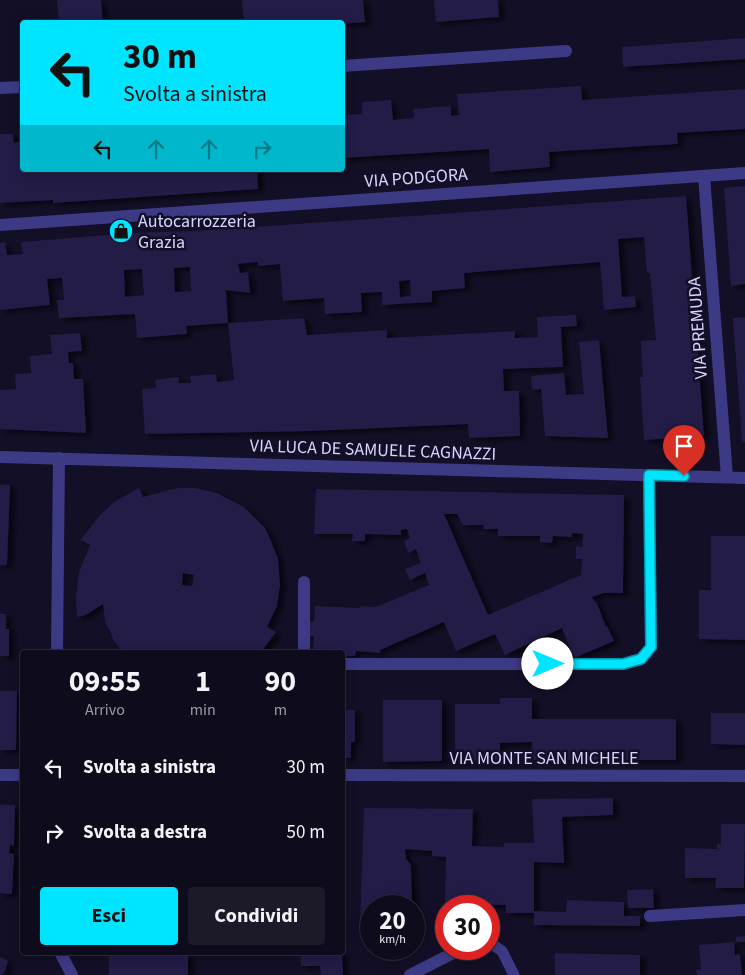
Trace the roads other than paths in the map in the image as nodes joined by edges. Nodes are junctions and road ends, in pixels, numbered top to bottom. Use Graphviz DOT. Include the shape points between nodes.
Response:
graph roads {
  1 [pos="566,51"];
  2 [pos="345,66"];
  3 [pos="20,87"];
  4 [pos="0,88"];
  5 [pos="745,173"];
  6 [pos="704,176"];
  7 [pos="0,224"];
  8 [pos="0,456"];
  9 [pos="59,458"];
  10 [pos="649,475"];
  11 [pos="727,478"];
  12 [pos="745,478"];
  13 [pos="304,582"];
  14 [pos="57,650"];
  15 [pos="304,650"];
  16 [pos="345,664"];
  17 [pos="0,775"];
  18 [pos="20,775"];
  19 [pos="345,776"];
  20 [pos="745,776"];
  21 [pos="745,910"];
  22 [pos="650,916"];
  23 [pos="500,948"];
  24 [pos="62,955"];
  25 [pos="439,960"];
  26 [pos="72,975"];
  27 [pos="410,975"];
  28 [pos="514,975"];
  1 -- 2 [label="street"];
  3 -- 4 [label="street"];
  5 -- 6 [label="street, VIA PODGORA"];
  6 -- 7 [label="street, VIA PODGORA"];
  6 -- 11 [label="street, VIA PREMUDA"];
  8 -- 9 [label="street, VIA LUCA DE SAMUELE CAGNAZZI"];
  9 -- 10 [label="street, VIA LUCA DE SAMUELE CAGNAZZI"];
  9 -- 14 [label="street"];
  10 -- 11 [label="street, VIA LUCA DE SAMUELE CAGNAZZI"];
  10 -- 16 [label="street" via="651,647 641,659 623,664"];
  11 -- 12 [label="street, VIA LUCA DE SAMUELE CAGNAZZI"];
  13 -- 15 [label="street"];
  17 -- 18 [label="street"];
  19 -- 20 [label="street, VIA MONTE SAN MICHELE"];
  21 -- 22 [label="street"];
  23 -- 28 [label="lane"];
  24 -- 26 [label="street"];
  25 -- 27 [label="street"];
}
